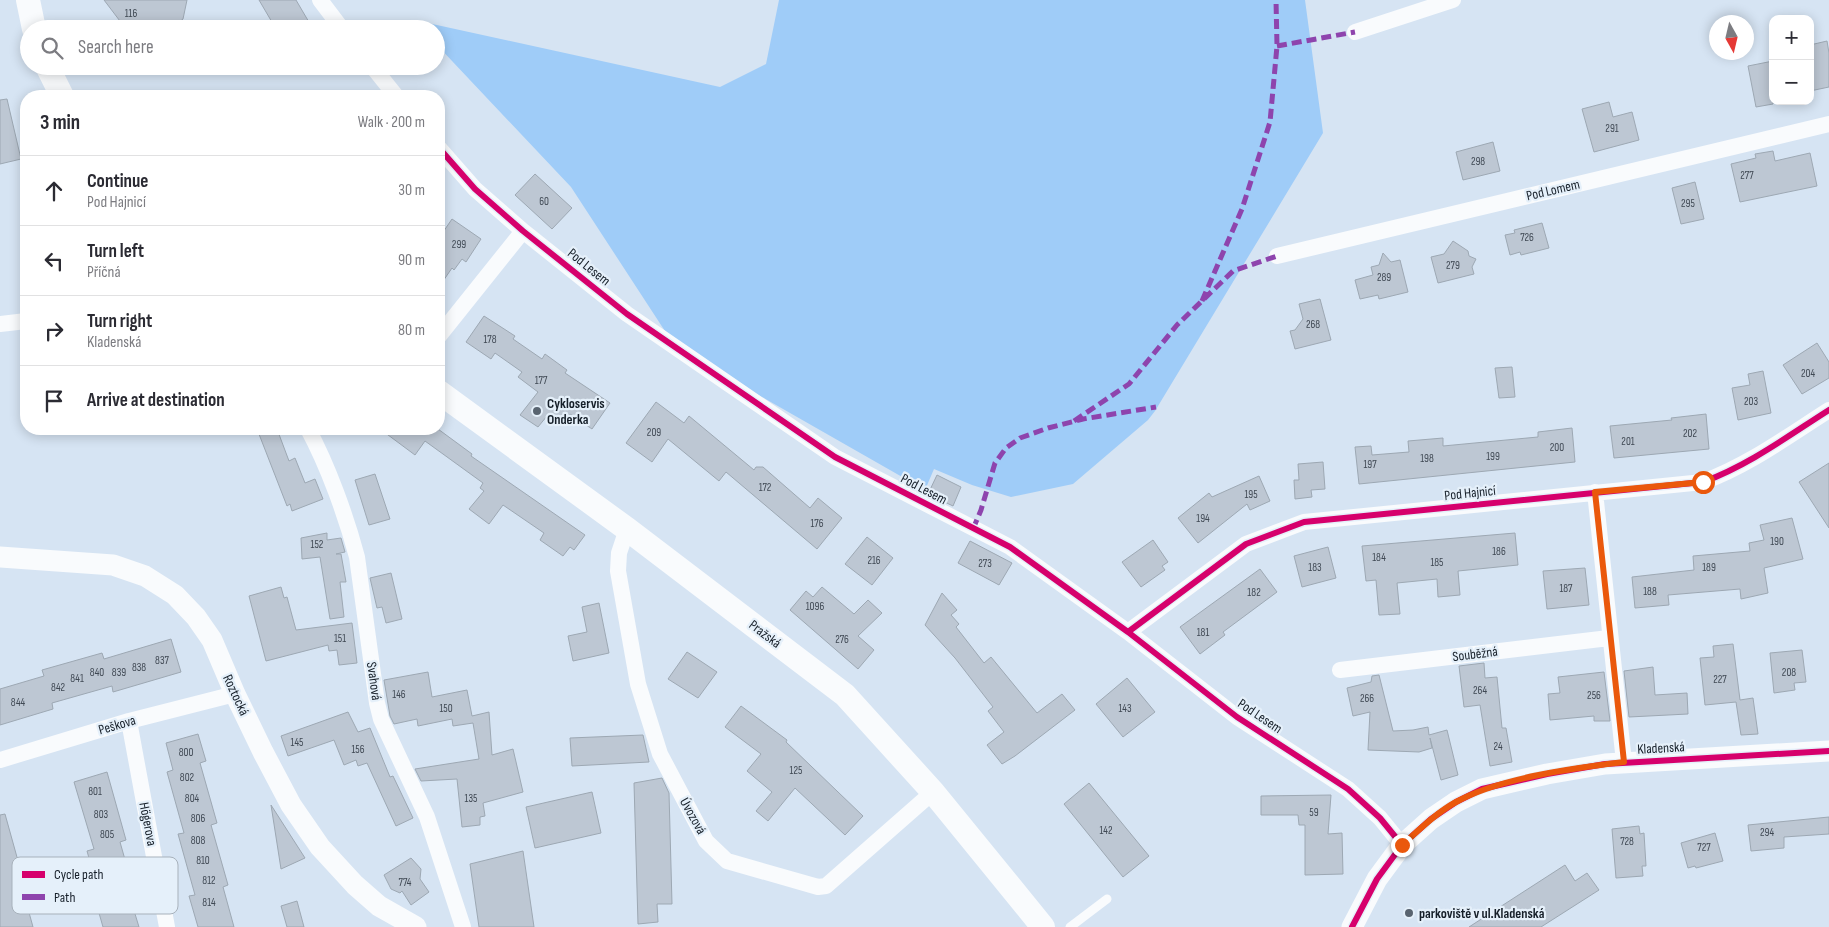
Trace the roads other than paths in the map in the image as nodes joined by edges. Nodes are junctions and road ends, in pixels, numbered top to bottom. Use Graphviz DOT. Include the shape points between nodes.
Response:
graph roads {
  1 [pos="28,0"];
  2 [pos="320,0"];
  3 [pos="1453,0"];
  4 [pos="32,20"];
  5 [pos="335,20"];
  6 [pos="1355,32"];
  7 [pos="52,75"];
  8 [pos="379,75"];
  9 [pos="59,90"];
  10 [pos="391,90"];
  11 [pos="1829,124"];
  12 [pos="445,155"];
  13 [pos="523,231"];
  14 [pos="1277,256"];
  15 [pos="20,322"];
  16 [pos="0,324"];
  17 [pos="445,328"];
  18 [pos="445,396"];
  19 [pos="1829,410"];
  20 [pos="311,435"];
  21 [pos="1595,492"];
  22 [pos="627,529"];
  23 [pos="0,556"];
  24 [pos="1128,632"];
  25 [pos="1609,638"];
  26 [pos="1340,670"];
  27 [pos="235,694"];
  28 [pos="129,721"];
  29 [pos="1829,751"];
  30 [pos="0,760"];
  31 [pos="1624,762"];
  32 [pos="933,792"];
  33 [pos="1402,845"];
  34 [pos="154,857"];
  35 [pos="1107,899"];
  36 [pos="165,914"];
  37 [pos="167,927"];
  38 [pos="416,927"];
  39 [pos="462,927"];
  40 [pos="1044,927"];
  41 [pos="1070,927"];
  42 [pos="1352,927"];
  1 -- 4 [label="main road"];
  2 -- 5 [label="street"];
  3 -- 6 [label="street"];
  7 -- 9 [label="main road"];
  8 -- 10 [label="street"];
  11 -- 14 [label="street, Pod Lomem"];
  12 -- 13 [label="street, Pod Lesem" via="475,189"];
  13 -- 17 [label="street"];
  13 -- 24 [label="street, Pod Lesem" via="627,314 835,457 1010,547"];
  15 -- 16 [label="street"];
  18 -- 22 [label="main road, Pražská"];
  19 -- 21 [label="street, Pod Hajnicí" via="1748,462 1703,482"];
  20 -- 39 [label="street, Svahová" via="357,557 382,719 427,817"];
  21 -- 24 [label="street, Pod Hajnicí" via="1304,522 1246,544"];
  21 -- 25 [label="street"];
  22 -- 32 [label="main road, Pražská" via="845,695"];
  22 -- 32 [label="street, Úvozová" via="618,571 638,684 660,754 706,841 722,857 818,887 826,886"];
  23 -- 27 [label="street, Roztocká" via="113,565 145,576 175,595 196,617 212,640"];
  24 -- 33 [label="street, Pod Lesem" via="1237,717 1348,789 1380,818"];
  25 -- 26 [label="street, Souběžná"];
  25 -- 31 [label="street"];
  27 -- 28 [label="street, Peškova"];
  27 -- 38 [label="street, Roztocká" via="291,805 320,847 354,886 379,906"];
  28 -- 30 [label="street, Peškova"];
  28 -- 34 [label="street, Högerova"];
  29 -- 31 [label="street, Kladenská"];
  31 -- 33 [label="street, Kladenská" via="1547,774 1482,789 1431,819"];
  32 -- 40 [label="main road, Pražská"];
  33 -- 42 [label="street, Kladenská" via="1377,879"];
  35 -- 41 [label="lane"];
  36 -- 37 [label="street, Högerova"];
}
